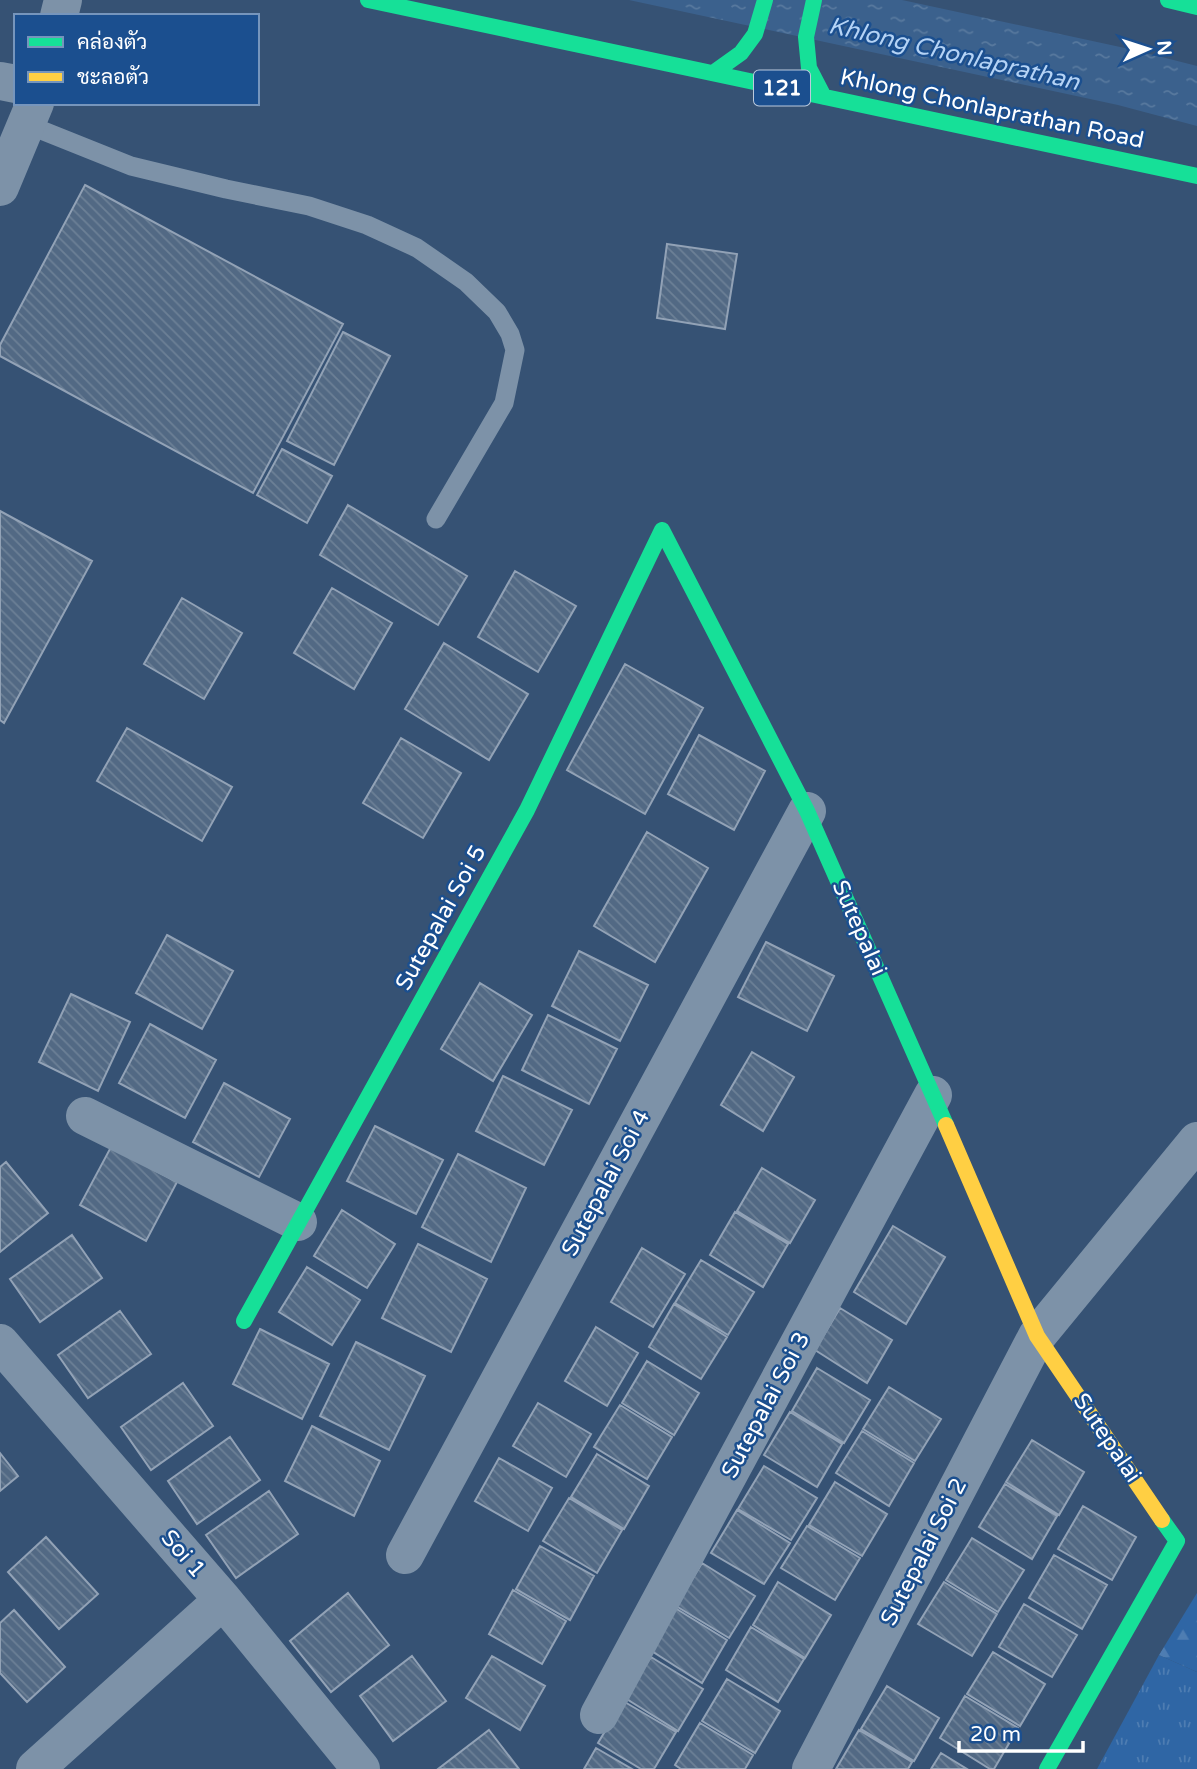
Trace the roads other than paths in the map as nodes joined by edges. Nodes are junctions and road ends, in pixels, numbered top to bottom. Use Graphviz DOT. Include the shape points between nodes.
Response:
graph roads {
  1 [pos="368,0"];
  2 [pos="765,0"];
  3 [pos="814,0"];
  4 [pos="1168,0"];
  5 [pos="1197,7"];
  6 [pos="713,73"];
  7 [pos="824,97"];
  8 [pos="30,114"];
  9 [pos="1197,176"];
  10 [pos="0,187"];
  11 [pos="436,519"];
  12 [pos="662,530"];
  13 [pos="807,811"];
  14 [pos="933,1095"];
  15 [pos="85,1116"];
  16 [pos="1197,1141"];
  17 [pos="298,1222"];
  18 [pos="244,1321"];
  19 [pos="1037,1336"];
  20 [pos="0,1343"];
  21 [pos="405,1555"];
  22 [pos="223,1600"];
  23 [pos="599,1715"];
  24 [pos="35,1769"];
  25 [pos="361,1769"];
  26 [pos="811,1769"];
  27 [pos="1047,1769"];
  1 -- 6 [label="street, Khlong Chonlaprathan Road / 121"];
  2 -- 6 [label="street" via="755,34 740,53"];
  3 -- 7 [label="street" via="806,37 809,68"];
  4 -- 5 [label="street"];
  6 -- 7 [label="street, Khlong Chonlaprathan Road / 121"];
  7 -- 9 [label="street, Khlong Chonlaprathan Road / 121"];
  8 -- 10 [label="street"];
  8 -- 11 [label="lane" via="131,166 309,206 367,225 417,248 466,282 497,312 515,350 505,403"];
  12 -- 13 [label="street, Sutepalai"];
  12 -- 17 [label="street, Sutepalai Soi 5" via="527,810"];
  13 -- 14 [label="street, Sutepalai"];
  13 -- 21 [label="street, Sutepalai Soi 4"];
  14 -- 19 [label="street, Sutepalai"];
  14 -- 23 [label="street, Sutepalai Soi 3"];
  15 -- 17 [label="street"];
  16 -- 19 [label="street"];
  17 -- 18 [label="street, Sutepalai Soi 5"];
  19 -- 26 [label="street, Sutepalai Soi 2"];
  19 -- 27 [label="street, Sutepalai" via="1177,1541"];
  20 -- 22 [label="street, Soi 1"];
  22 -- 24 [label="street"];
  22 -- 25 [label="street, Soi 1"];
}
